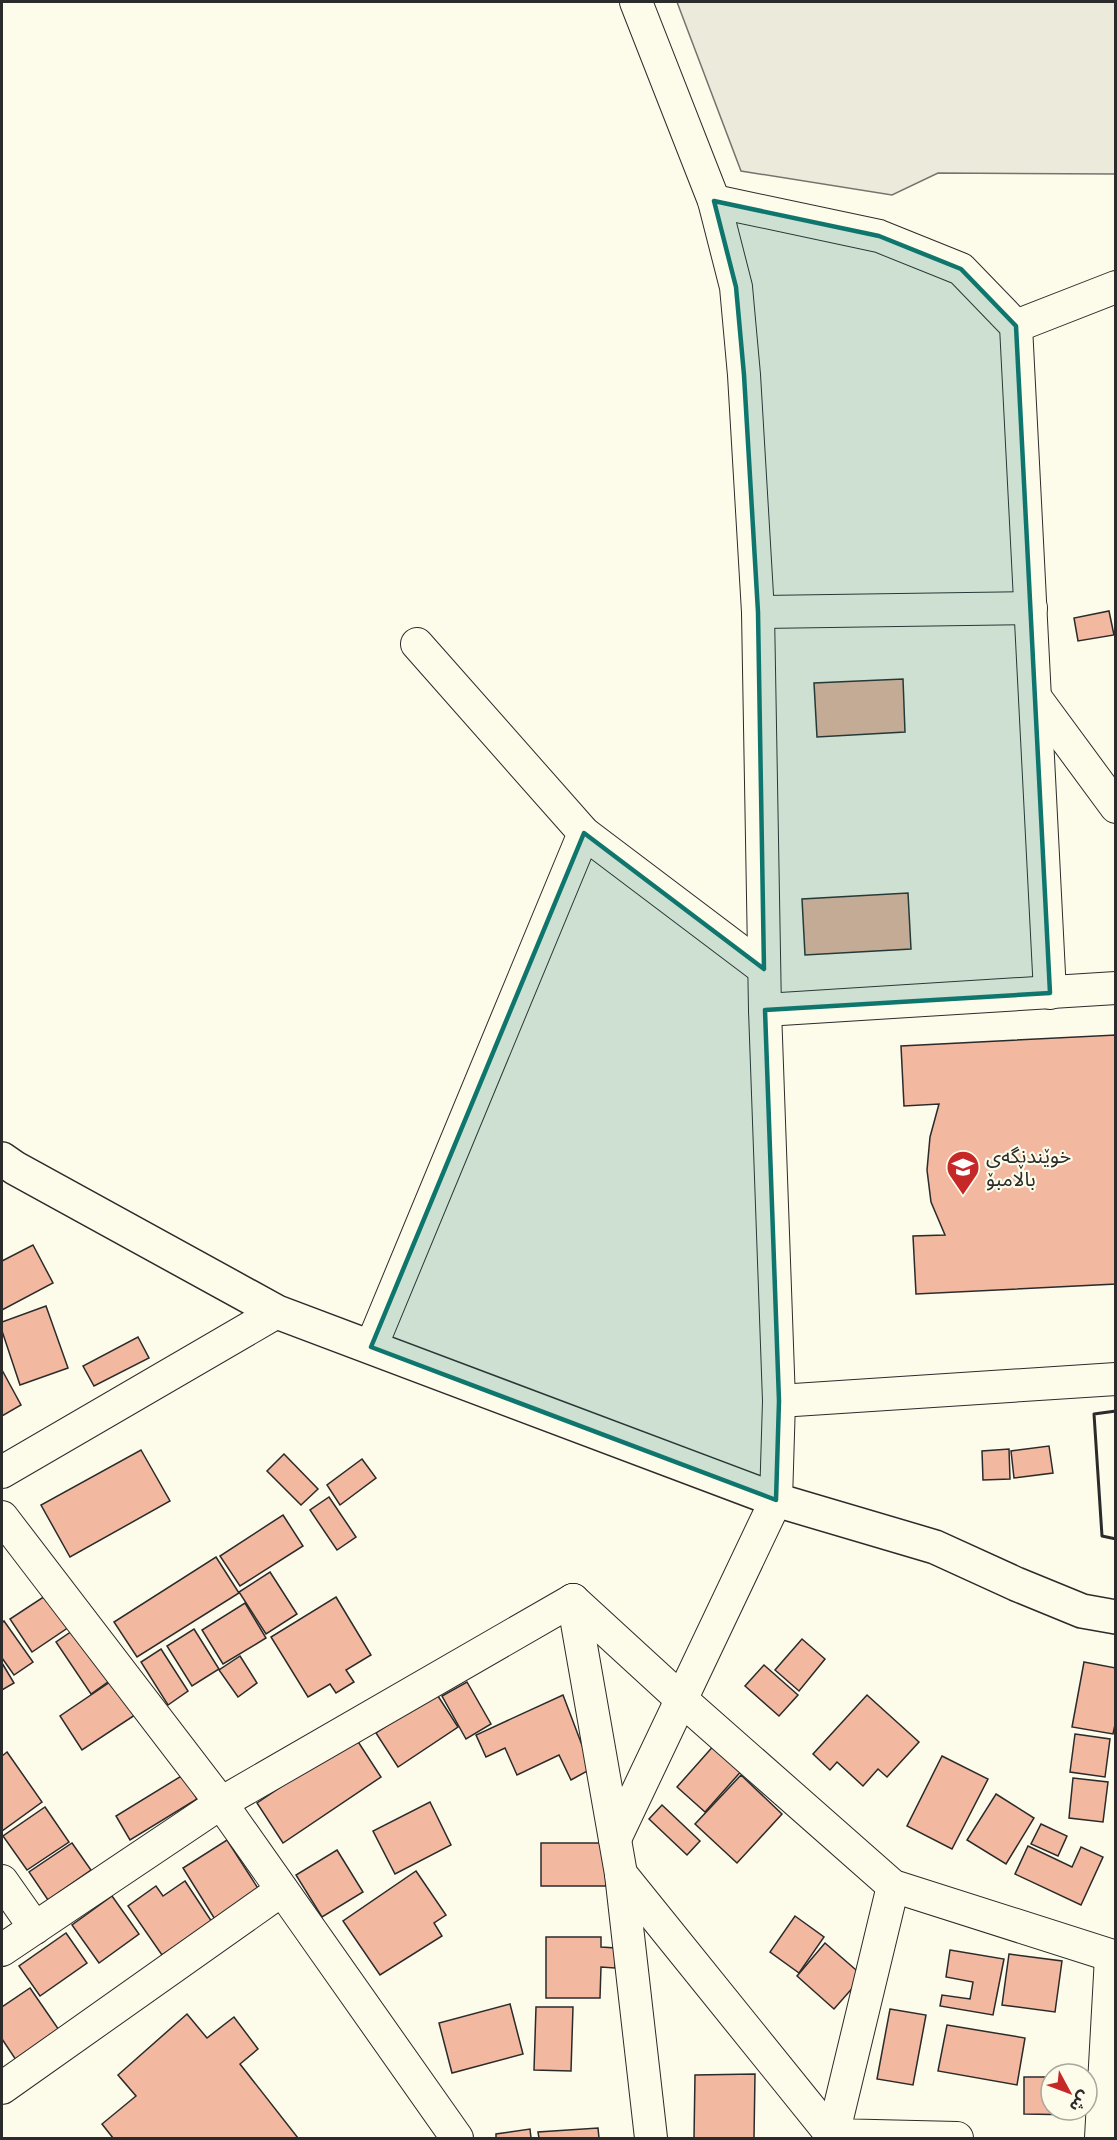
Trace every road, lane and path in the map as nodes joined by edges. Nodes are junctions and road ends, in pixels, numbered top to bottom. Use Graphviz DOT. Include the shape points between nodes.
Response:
graph roads {
  1 [pos="636,2"];
  2 [pos="714,201"];
  3 [pos="1116,287"];
  4 [pos="1016,326"];
  5 [pos="1031,608"];
  6 [pos="758,612"];
  7 [pos="417,644"];
  8 [pos="1035,697"];
  9 [pos="1116,807"];
  10 [pos="584,833"];
  11 [pos="764,969"];
  12 [pos="1116,988"];
  13 [pos="1050,993"];
  14 [pos="765,1010"];
  15 [pos="2,1159"];
  16 [pos="277,1312"];
  17 [pos="371,1347"];
  18 [pos="1116,1379"];
  19 [pos="779,1401"];
  20 [pos="2,1472"];
  21 [pos="776,1500"];
  22 [pos="2,1517"];
  23 [pos="573,1600"];
  24 [pos="1116,1617"];
  25 [pos="682,1700"];
  26 [pos="221,1803"];
  27 [pos="615,1839"];
  28 [pos="621,1874"];
  29 [pos="2,1881"];
  30 [pos="893,1886"];
  31 [pos="282,1890"];
  32 [pos="34,1928"];
  33 [pos="2,1950"];
  34 [pos="1114,1957"];
  35 [pos="2,2088"];
  36 [pos="833,2137"];
  37 [pos="457,2139"];
  38 [pos="651,2139"];
  39 [pos="957,2139"];
  40 [pos="1101,2139"];
  1 -- 2 [label="street"];
  2 -- 4 [label="street" via="879,236 961,269"];
  2 -- 6 [label="street" via="736,287"];
  3 -- 4 [label="street"];
  4 -- 5 [label="street"];
  5 -- 6 [label="street"];
  5 -- 8 [label="street"];
  6 -- 11 [label="street"];
  7 -- 10 [label="street"];
  8 -- 9 [label="street"];
  8 -- 13 [label="street"];
  10 -- 11 [label="street"];
  10 -- 17 [label="street"];
  11 -- 14 [label="street"];
  12 -- 13 [label="street"];
  13 -- 14 [label="street"];
  14 -- 19 [label="street"];
  15 -- 16 [label="street"];
  16 -- 17 [label="street"];
  16 -- 20 [label="street"];
  17 -- 21 [label="street"];
  18 -- 19 [label="street"];
  19 -- 21 [label="street"];
  21 -- 24 [label="street" via="935,1548 1082,1611"];
  21 -- 25 [label="street"];
  22 -- 26 [label="street"];
  23 -- 25 [label="street"];
  23 -- 26 [label="street"];
  23 -- 27 [label="street"];
  25 -- 27 [label="street"];
  25 -- 30 [label="street"];
  26 -- 31 [label="street"];
  26 -- 32 [label="street"];
  27 -- 28 [label="street"];
  28 -- 36 [label="street"];
  28 -- 38 [label="street"];
  29 -- 32 [label="street"];
  30 -- 34 [label="street"];
  30 -- 36 [label="street"];
  31 -- 35 [label="street"];
  31 -- 37 [label="street"];
  32 -- 33 [label="street"];
  34 -- 40 [label="street"];
  36 -- 39 [label="street"];
}
